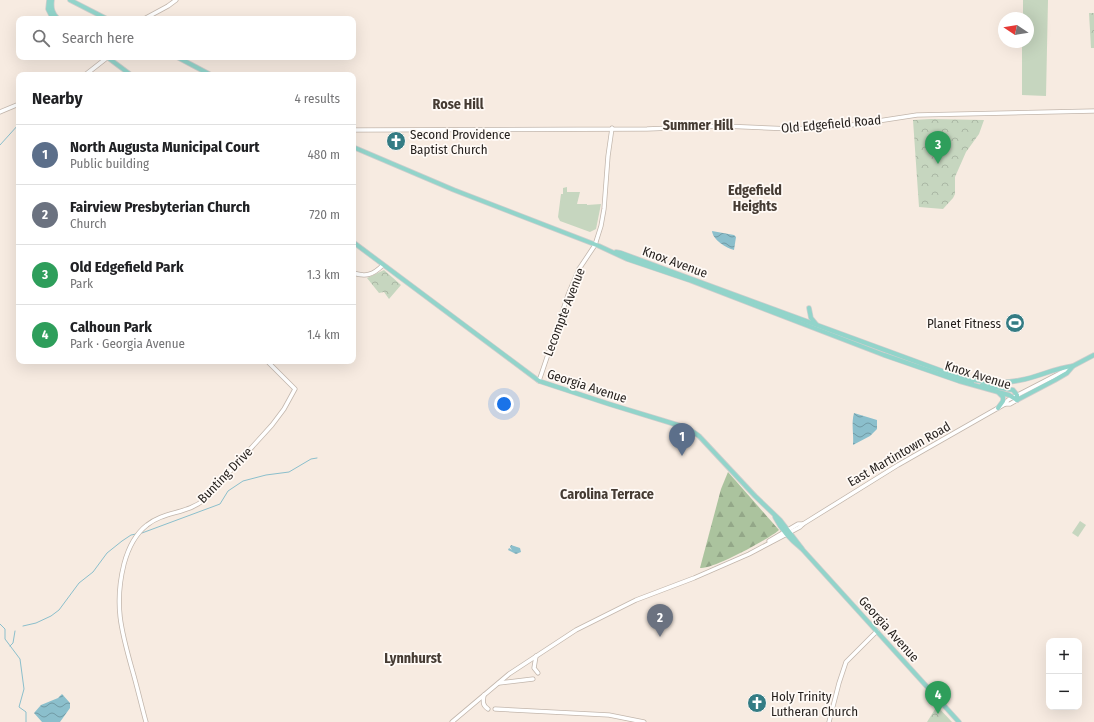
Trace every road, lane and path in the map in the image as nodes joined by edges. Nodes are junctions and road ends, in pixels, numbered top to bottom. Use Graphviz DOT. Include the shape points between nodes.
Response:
graph roads {
  1 [pos="49,0"];
  2 [pos="52,0"];
  3 [pos="70,0"];
  4 [pos="176,0"];
  5 [pos="51,16"];
  6 [pos="56,16"];
  7 [pos="101,16"];
  8 [pos="150,16"];
  9 [pos="104,60"];
  10 [pos="112,60"];
  11 [pos="183,60"];
  12 [pos="89,72"];
  13 [pos="127,72"];
  14 [pos="205,72"];
  15 [pos="16,105"];
  16 [pos="1094,111"];
  17 [pos="0,112"];
  18 [pos="612,128"];
  19 [pos="356,130"];
  20 [pos="356,148"];
  21 [pos="356,244"];
  22 [pos="595,245"];
  23 [pos="612,252"];
  24 [pos="383,265"];
  25 [pos="356,274"];
  26 [pos="809,308"];
  27 [pos="820,327"];
  28 [pos="1094,355"];
  29 [pos="270,364"];
  30 [pos="1073,366"];
  31 [pos="963,379"];
  32 [pos="539,381"];
  33 [pos="998,392"];
  34 [pos="1016,397"];
  35 [pos="998,408"];
  36 [pos="787,532"];
  37 [pos="877,631"];
  38 [pos="536,656"];
  39 [pos="538,673"];
  40 [pos="533,679"];
  41 [pos="498,683"];
  42 [pos="485,694"];
  43 [pos="488,708"];
  44 [pos="495,709"];
  45 [pos="146,722"];
  46 [pos="452,722"];
  47 [pos="644,722"];
  48 [pos="830,722"];
  49 [pos="959,722"];
  1 -- 5 [label="main road" via="48,11"];
  2 -- 6 [label="main road"];
  3 -- 7 [label="main road"];
  4 -- 8 [label="street"];
  9 -- 12 [label="street"];
  10 -- 13 [label="main road"];
  11 -- 14 [label="main road"];
  15 -- 17 [label="street"];
  16 -- 18 [label="street, Old Edgefield Road" via="918,115 852,125 792,129 723,126"];
  18 -- 19 [label="street, Old Edgefield Road"];
  18 -- 22 [label="street, Lecompte Avenue" via="604,209"];
  20 -- 22 [label="main road, Knox Avenue"];
  21 -- 24 [label="main road, Georgia Avenue"];
  22 -- 23 [label="main road, Knox Avenue"];
  22 -- 32 [label="street, Lecompte Avenue" via="579,269 568,295"];
  23 -- 27 [label="main road, Knox Avenue" via="690,277"];
  23 -- 33 [label="main road, Knox Avenue" via="884,355"];
  24 -- 25 [label="street" via="366,276"];
  24 -- 32 [label="main road, Georgia Avenue"];
  26 -- 27 [label="main road" via="811,318"];
  27 -- 31 [label="main road, Knox Avenue"];
  28 -- 30 [label="main road, East Martintown Road"];
  29 -- 45 [label="street, Bunting Drive" via="295,389 272,425 205,499 195,506 149,523 130,546 120,580 118,610"];
  30 -- 31 [label="main road" via="1012,382 992,383"];
  30 -- 34 [label="main road, East Martintown Road" via="1061,377"];
  31 -- 34 [label="main road, Knox Avenue" via="977,384 1012,389"];
  32 -- 36 [label="main road, Georgia Avenue" via="693,431 774,515"];
  33 -- 34 [label="main road, Knox Avenue"];
  33 -- 35 [label="main road" via="1003,396"];
  34 -- 35 [label="street, East Martintown Road"];
  35 -- 36 [label="street, East Martintown Road" via="917,454 800,527"];
  36 -- 37 [label="main road, Georgia Avenue"];
  36 -- 38 [label="street, East Martintown Road" via="749,554 627,604 576,630"];
  37 -- 48 [label="street" via="846,662"];
  37 -- 49 [label="main road, Georgia Avenue"];
  38 -- 39 [label="street" via="534,668"];
  38 -- 41 [label="street, East Martintown Road"];
  40 -- 41 [label="street"];
  41 -- 42 [label="street, East Martintown Road"];
  42 -- 43 [label="street" via="483,704"];
  42 -- 46 [label="street, East Martintown Road"];
  44 -- 47 [label="street" via="609,715"];
}
